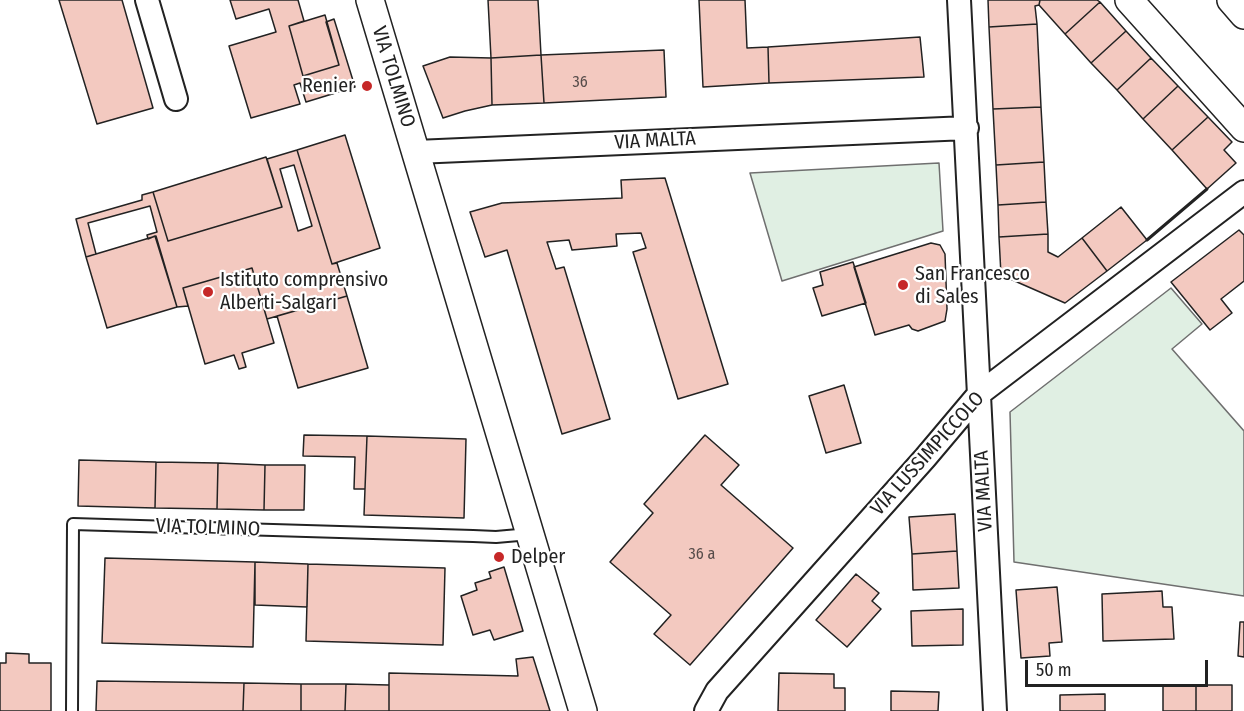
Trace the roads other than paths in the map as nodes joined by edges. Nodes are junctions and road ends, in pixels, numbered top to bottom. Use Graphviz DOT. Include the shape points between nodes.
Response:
graph roads {
  1 [pos="147,0"];
  2 [pos="370,0"];
  3 [pos="959,0"];
  4 [pos="1129,0"];
  5 [pos="1231,0"];
  6 [pos="1244,15"];
  7 [pos="176,99"];
  8 [pos="967,128"];
  9 [pos="1244,128"];
  10 [pos="416,152"];
  11 [pos="1244,192"];
  12 [pos="979,394"];
  13 [pos="530,534"];
  14 [pos="72,711"];
  15 [pos="583,711"];
  16 [pos="706,711"];
  17 [pos="995,711"];
  1 -- 7 [label="street"];
  2 -- 10 [label="street, VIA TOLMINO"];
  3 -- 8 [label="street, VIA MALTA"];
  4 -- 9 [label="street"];
  5 -- 6 [label="street"];
  8 -- 10 [label="street, VIA MALTA"];
  8 -- 12 [label="street, VIA MALTA"];
  10 -- 13 [label="street, VIA TOLMINO"];
  11 -- 12 [label="street, VIA LUSSIMPICCOLO"];
  12 -- 16 [label="street, VIA LUSSIMPICCOLO" via="717,691"];
  12 -- 17 [label="street, VIA MALTA"];
  13 -- 14 [label="lane, VIA TOLMINO" via="496,537 73,524"];
  13 -- 15 [label="street, VIA TOLMINO"];
}
